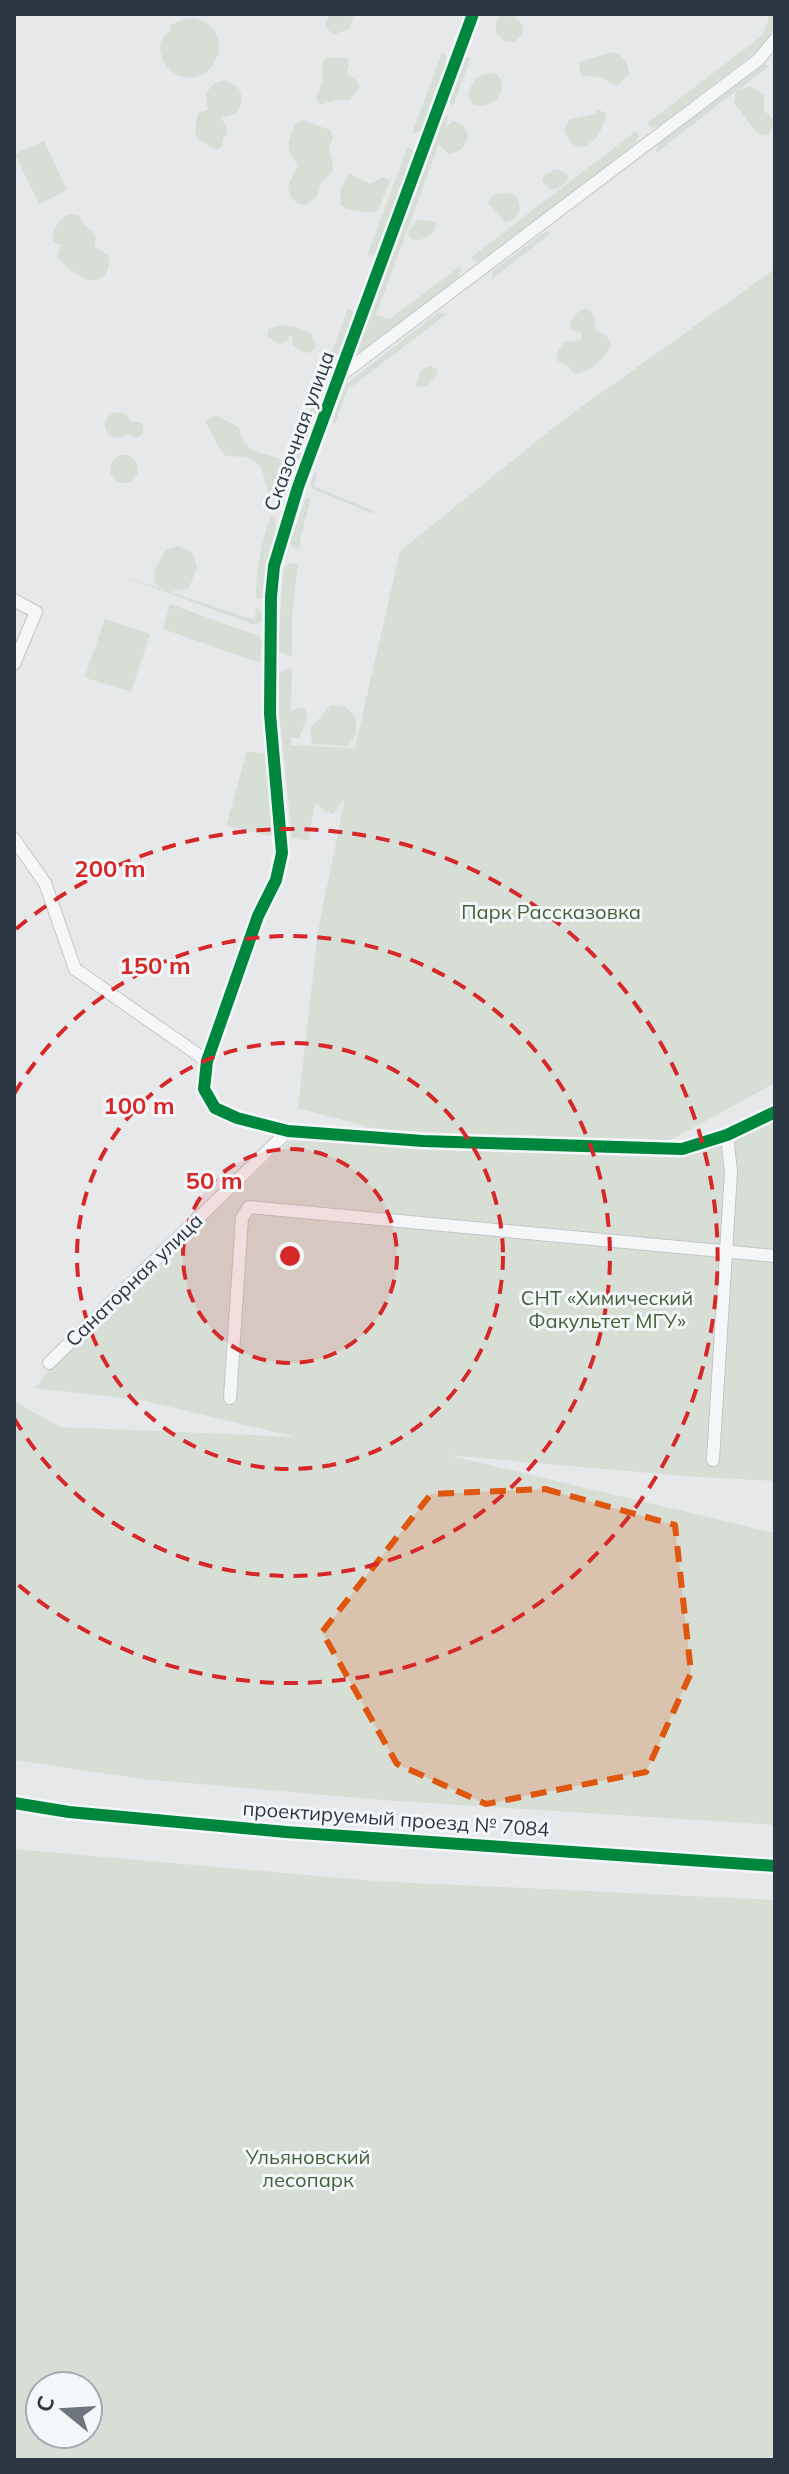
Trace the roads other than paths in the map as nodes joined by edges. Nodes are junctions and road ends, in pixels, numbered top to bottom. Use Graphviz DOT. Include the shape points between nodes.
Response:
graph roads {
  1 [pos="473,14"];
  2 [pos="775,40"];
  3 [pos="340,376"];
  4 [pos="14,600"];
  5 [pos="14,664"];
  6 [pos="14,839"];
  7 [pos="207,1061"];
  8 [pos="775,1112"];
  9 [pos="288,1131"];
  10 [pos="727,1135"];
  11 [pos="726,1252"];
  12 [pos="775,1256"];
  13 [pos="49,1363"];
  14 [pos="230,1398"];
  15 [pos="713,1460"];
  16 [pos="14,1803"];
  17 [pos="775,1866"];
  1 -- 3 [label="street, Сказочная улица"];
  2 -- 3 [label="street, Сказочная улица" via="758,60"];
  3 -- 7 [label="street, Сказочная улица" via="298,487 272,581 270,714 282,853"];
  4 -- 5 [label="street" via="36,612"];
  6 -- 7 [label="street" via="45,883 75,969"];
  7 -- 9 [label="street" via="204,1089 215,1108"];
  8 -- 10 [label="street"];
  9 -- 10 [label="street" via="682,1149"];
  9 -- 13 [label="street, Санаторная улица"];
  10 -- 11 [label="street" via="731,1172"];
  11 -- 12 [label="street"];
  11 -- 14 [label="street" via="249,1207 242,1218"];
  11 -- 15 [label="street"];
  16 -- 17 [label="street, проектируемый проезд № 7084" via="286,1832"];
}
